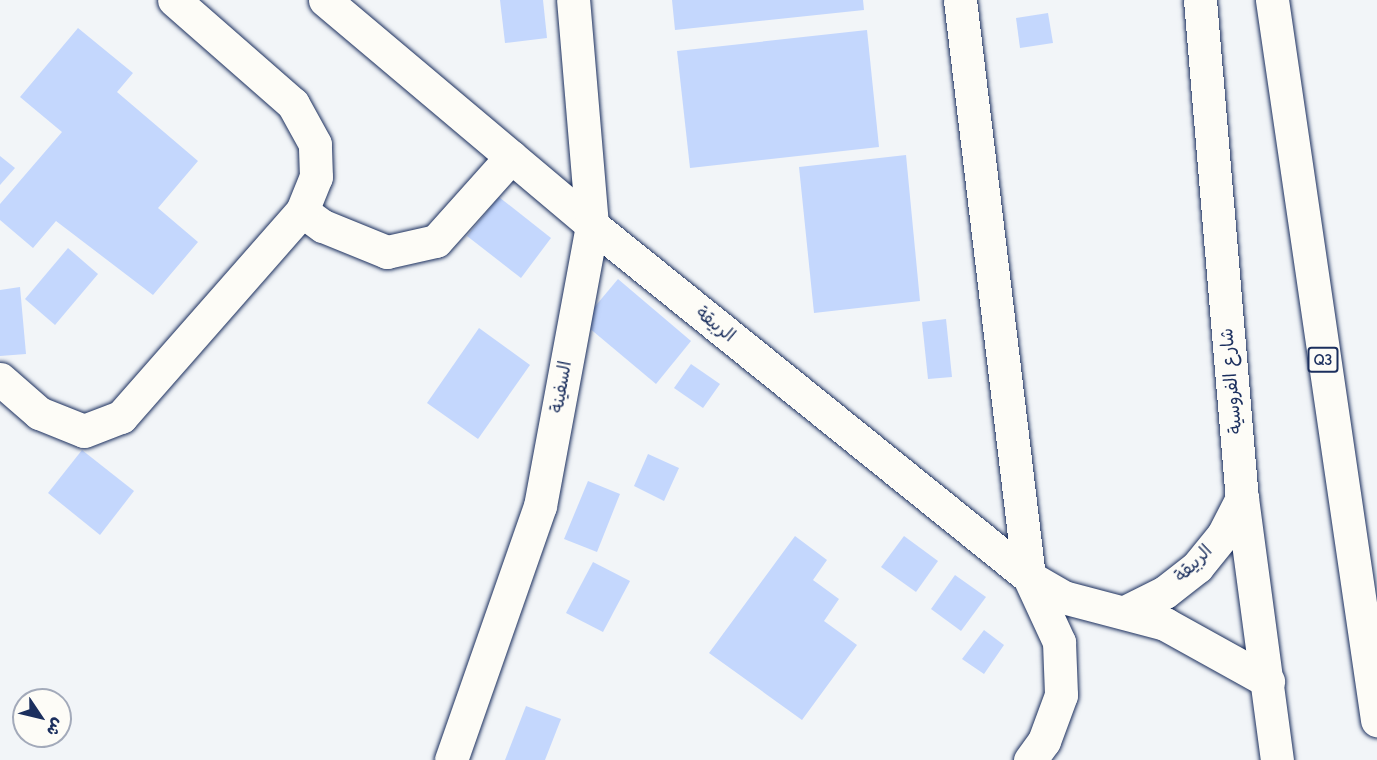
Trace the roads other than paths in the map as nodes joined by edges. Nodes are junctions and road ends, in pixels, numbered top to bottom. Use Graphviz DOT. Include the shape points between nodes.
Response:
graph roads {
  1 [pos="174,0"];
  2 [pos="325,0"];
  3 [pos="573,0"];
  4 [pos="960,0"];
  5 [pos="1200,0"];
  6 [pos="1272,0"];
  7 [pos="512,157"];
  8 [pos="302,211"];
  9 [pos="592,225"];
  10 [pos="0,379"];
  11 [pos="1242,498"];
  12 [pos="1029,577"];
  13 [pos="1127,611"];
  14 [pos="1268,681"];
  15 [pos="1377,720"];
  16 [pos="451,760"];
  17 [pos="1030,760"];
  18 [pos="1276,760"];
  1 -- 8 [label="main road" via="293,104 315,144 316,177"];
  2 -- 7 [label="main road, الربيقة"];
  3 -- 9 [label="main road, السفينة"];
  4 -- 12 [label="main road"];
  5 -- 11 [label="main road, شارع الفروسية"];
  6 -- 15 [label="main road, Q3"];
  7 -- 8 [label="main road" via="436,241 387,252 323,226"];
  7 -- 9 [label="main road, الربيقة"];
  8 -- 10 [label="main road" via="121,417 84,431 39,413"];
  9 -- 12 [label="main road, الربيقة"];
  9 -- 16 [label="main road, السفينة" via="540,506"];
  11 -- 13 [label="main road, الربيقة" via="1223,535 1197,567 1165,592"];
  11 -- 14 [label="main road, شارع الفروسية"];
  12 -- 13 [label="main road, الربيقة" via="1063,597"];
  12 -- 17 [label="main road" via="1059,642 1061,695"];
  13 -- 14 [label="main road, الربيقة" via="1201,640"];
  14 -- 18 [label="main road, شارع الفروسية"];
}
